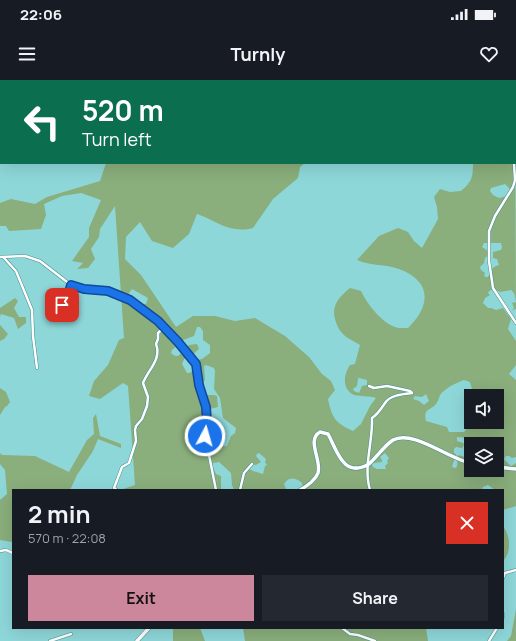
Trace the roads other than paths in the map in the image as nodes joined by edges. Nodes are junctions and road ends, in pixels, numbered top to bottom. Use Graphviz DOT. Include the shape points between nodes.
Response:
graph roads {
  1 [pos="514,164"];
  2 [pos="0,257"];
  3 [pos="4,258"];
  4 [pos="71,285"];
  5 [pos="55,317"];
  6 [pos="516,323"];
  7 [pos="164,327"];
  8 [pos="37,368"];
  9 [pos="368,386"];
  10 [pos="464,462"];
  11 [pos="252,464"];
  12 [pos="369,464"];
  13 [pos="504,468"];
  14 [pos="516,469"];
  15 [pos="116,489"];
  16 [pos="216,489"];
  17 [pos="240,489"];
  18 [pos="302,489"];
  19 [pos="370,489"];
  20 [pos="0,551"];
  21 [pos="12,553"];
  22 [pos="516,570"];
  23 [pos="504,576"];
  24 [pos="148,629"];
  25 [pos="343,629"];
  26 [pos="496,629"];
  27 [pos="71,634"];
  28 [pos="50,641"];
  29 [pos="137,641"];
  30 [pos="375,641"];
  31 [pos="489,641"];
  1 -- 6 [label="street" via="513,187 489,231 489,261 493,288"];
  2 -- 3 [label="street"];
  3 -- 4 [label="street" via="25,256 40,261"];
  3 -- 8 [label="street" via="16,271 32,310"];
  4 -- 5 [label="street"];
  4 -- 7 [label="street" via="120,295"];
  7 -- 15 [label="street" via="158,333 156,363 147,373 143,383 148,398 147,406 136,426 136,441 129,463 122,467 116,479"];
  7 -- 16 [label="street" via="196,364 206,407 205,436"];
  9 -- 12 [label="street" via="387,386 412,393 388,399 372,418"];
  10 -- 12 [label="street" via="422,441 404,438 394,440"];
  11 -- 17 [label="street" via="244,473"];
  12 -- 18 [label="street" via="357,468 346,465 328,434 320,432 314,439 318,472 312,482"];
  12 -- 19 [label="street" via="367,475"];
  13 -- 14 [label="street"];
  20 -- 21 [label="street"];
  22 -- 23 [label="street"];
  24 -- 29 [label="street"];
  25 -- 30 [label="street" via="350,634"];
  26 -- 31 [label="street"];
  27 -- 28 [label="street"];
}
